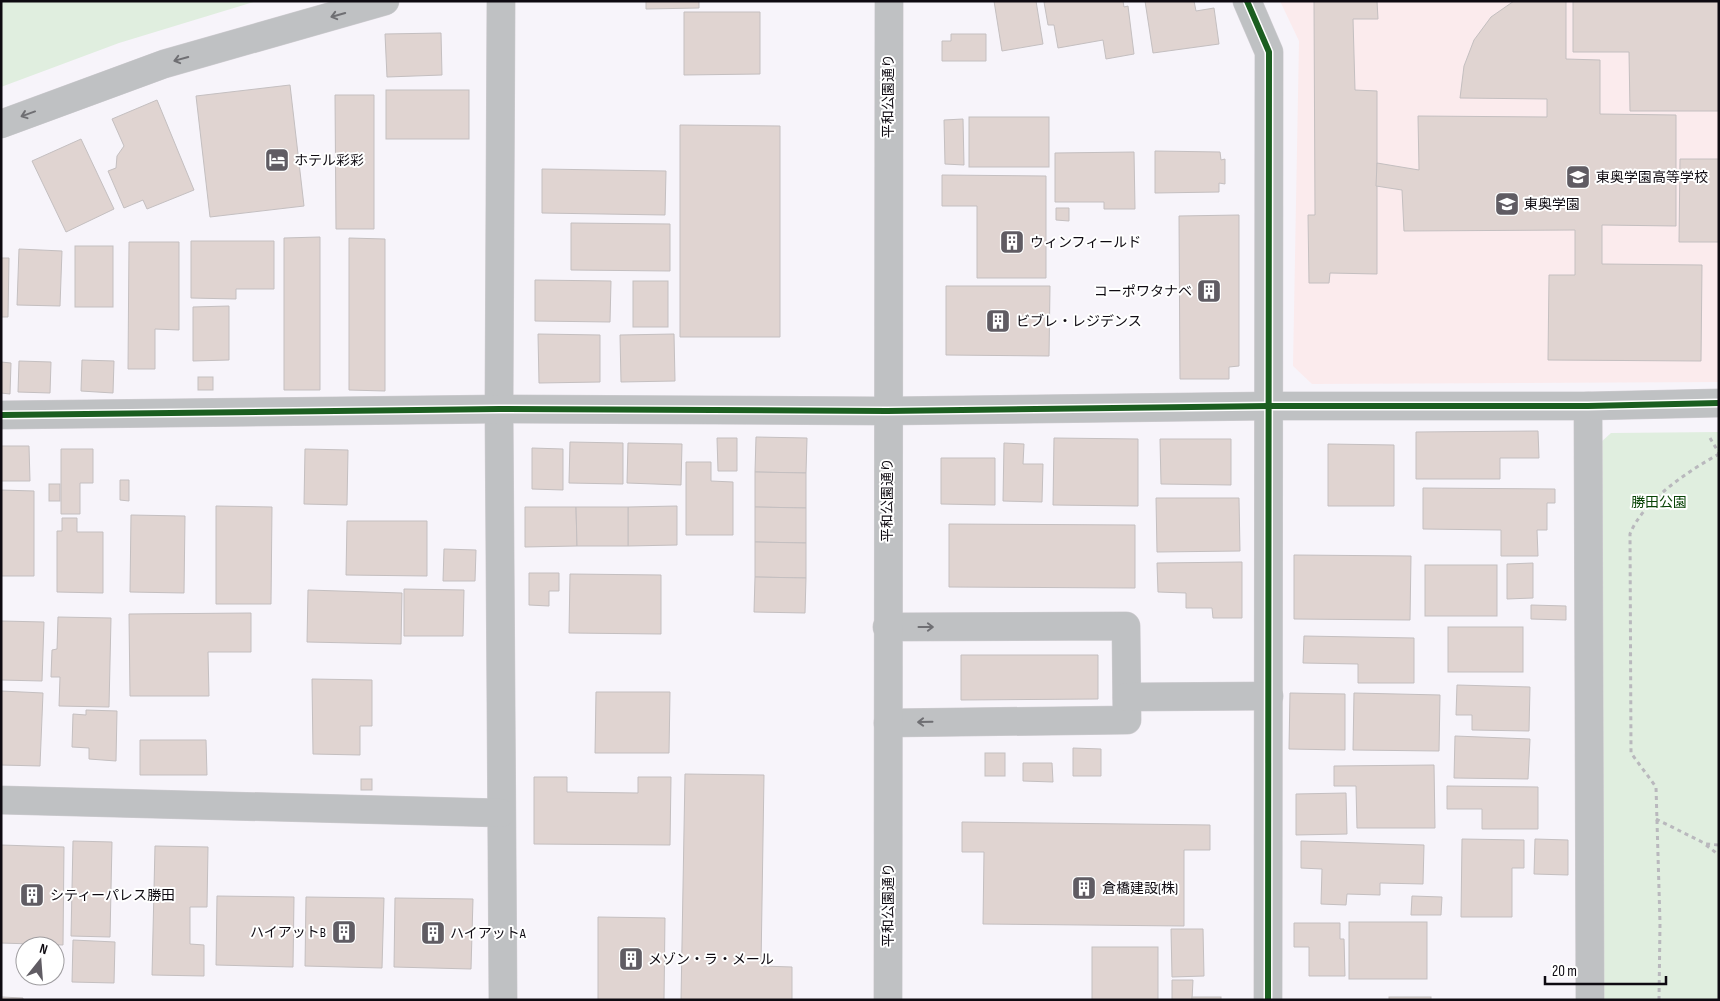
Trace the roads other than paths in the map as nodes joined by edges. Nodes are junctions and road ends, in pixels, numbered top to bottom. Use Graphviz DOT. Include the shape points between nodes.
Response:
graph roads {
  1 [pos="385,1"];
  2 [pos="500,1"];
  3 [pos="888,1"];
  4 [pos="1246,1"];
  5 [pos="1,124"];
  6 [pos="1719,403"];
  7 [pos="1269,406"];
  8 [pos="1588,406"];
  9 [pos="499,409"];
  10 [pos="887,411"];
  11 [pos="1,414"];
  12 [pos="887,627"];
  13 [pos="1269,696"];
  14 [pos="1127,697"];
  15 [pos="888,723"];
  16 [pos="1,800"];
  17 [pos="501,812"];
  18 [pos="503,1000"];
  19 [pos="888,1000"];
  20 [pos="1268,1000"];
  21 [pos="1590,1000"];
  1 -- 5 [label="street, one-way" via="164,64"];
  2 -- 9 [label="street"];
  3 -- 10 [label="street, 平和公園通り"];
  4 -- 7 [label="street" via="1269,52"];
  6 -- 8 [label="street"];
  7 -- 8 [label="street"];
  7 -- 10 [label="street"];
  7 -- 13 [label="street"];
  8 -- 21 [label="street"];
  9 -- 10 [label="street"];
  9 -- 11 [label="street"];
  9 -- 17 [label="street"];
  10 -- 12 [label="street, 平和公園通り"];
  12 -- 14 [label="street, one-way" via="1126,626"];
  12 -- 15 [label="street, 平和公園通り"];
  13 -- 14 [label="street"];
  13 -- 20 [label="street"];
  14 -- 15 [label="street, one-way" via="1127,720"];
  15 -- 19 [label="street, 平和公園通り"];
  16 -- 17 [label="street"];
  17 -- 18 [label="street"];
}
